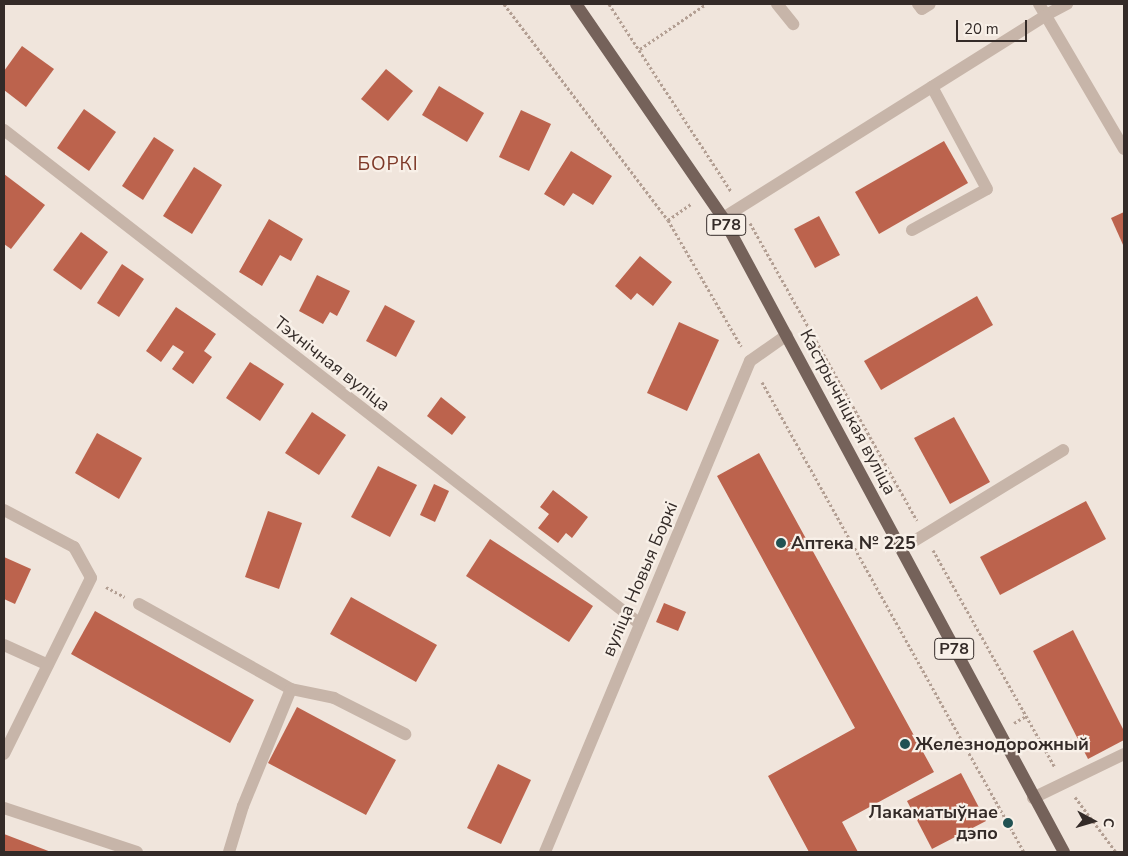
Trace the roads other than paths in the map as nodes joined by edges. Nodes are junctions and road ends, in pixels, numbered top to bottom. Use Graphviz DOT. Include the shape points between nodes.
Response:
graph roads {
  1 [pos="576,4"];
  2 [pos="777,4"];
  3 [pos="918,4"];
  4 [pos="930,4"];
  5 [pos="1067,4"];
  6 [pos="1043,9"];
  7 [pos="793,24"];
  8 [pos="932,87"];
  9 [pos="4,130"];
  10 [pos="1124,149"];
  11 [pos="723,218"];
  12 [pos="912,230"];
  13 [pos="787,335"];
  14 [pos="1063,450"];
  15 [pos="4,510"];
  16 [pos="901,549"];
  17 [pos="139,604"];
  18 [pos="640,624"];
  19 [pos="4,645"];
  20 [pos="48,665"];
  21 [pos="291,689"];
  22 [pos="405,734"];
  23 [pos="4,754"];
  24 [pos="1124,754"];
  25 [pos="1033,798"];
  26 [pos="4,808"];
  27 [pos="137,852"];
  28 [pos="229,852"];
  29 [pos="545,852"];
  30 [pos="1064,852"];
  1 -- 11 [label="main road, Кастрычніцкая вуліца / Р78"];
  2 -- 7 [label="street"];
  3 -- 4 [label="street" via="922,10"];
  5 -- 6 [label="street"];
  6 -- 8 [label="street"];
  6 -- 10 [label="street"];
  8 -- 11 [label="street"];
  8 -- 12 [label="street" via="987,190"];
  9 -- 18 [label="street, Тэхнічная вуліца"];
  11 -- 13 [label="main road, Кастрычніцкая вуліца / Р78"];
  13 -- 16 [label="main road, Кастрычніцкая вуліца / Р78"];
  13 -- 18 [label="street, вуліца Новыя Боркі" via="750,361"];
  14 -- 16 [label="street"];
  15 -- 20 [label="street" via="74,547 91,578"];
  16 -- 25 [label="main road, Кастрычніцкая вуліца / Р78"];
  17 -- 21 [label="street"];
  18 -- 29 [label="street, вуліца Новыя Боркі"];
  19 -- 20 [label="street"];
  20 -- 23 [label="street"];
  21 -- 22 [label="street" via="334,698"];
  21 -- 28 [label="street" via="242,806"];
  24 -- 25 [label="street"];
  25 -- 30 [label="main road, Кастрычніцкая вуліца / Р78"];
  26 -- 27 [label="street"];
}
